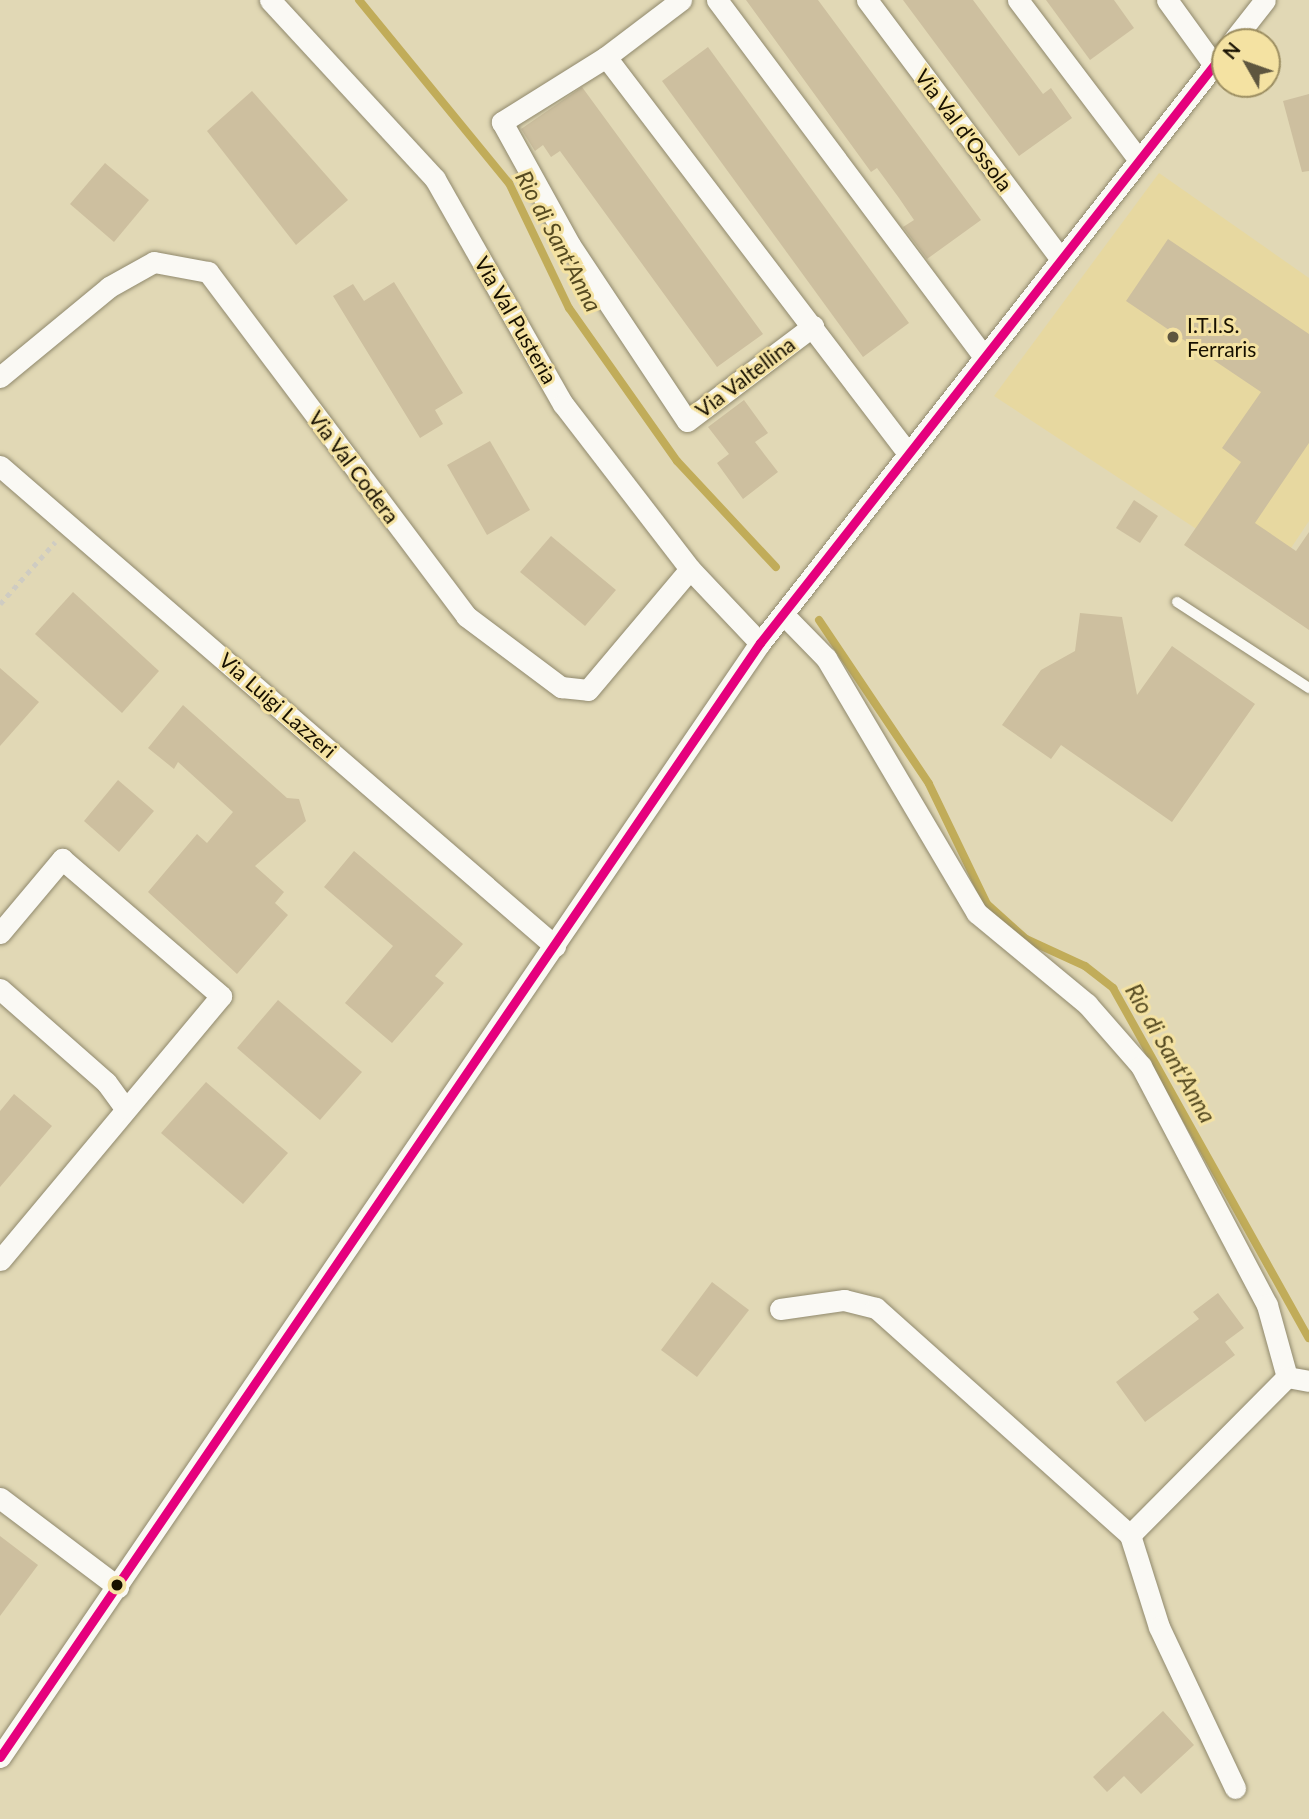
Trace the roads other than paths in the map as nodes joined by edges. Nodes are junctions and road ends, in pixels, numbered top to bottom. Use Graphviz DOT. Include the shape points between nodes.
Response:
graph roads {
  1 [pos="270,0"];
  2 [pos="681,0"];
  3 [pos="717,0"];
  4 [pos="867,0"];
  5 [pos="1018,0"];
  6 [pos="1167,0"];
  7 [pos="1265,0"];
  8 [pos="1243,28"];
  9 [pos="1211,49"];
  10 [pos="606,57"];
  11 [pos="1211,68"];
  12 [pos="1139,160"];
  13 [pos="1061,259"];
  14 [pos="813,326"];
  15 [pos="984,357"];
  16 [pos="0,377"];
  17 [pos="908,454"];
  18 [pos="0,466"];
  19 [pos="690,569"];
  20 [pos="1177,602"];
  21 [pos="783,614"];
  22 [pos="760,643"];
  23 [pos="1309,688"];
  24 [pos="0,933"];
  25 [pos="555,946"];
  26 [pos="0,989"];
  27 [pos="125,1108"];
  28 [pos="0,1260"];
  29 [pos="780,1309"];
  30 [pos="1287,1377"];
  31 [pos="1309,1381"];
  32 [pos="0,1498"];
  33 [pos="1130,1535"];
  34 [pos="118,1587"];
  35 [pos="0,1757"];
  36 [pos="1235,1788"];
  1 -- 19 [label="street, Via Val Pusteria" via="435,179 563,404"];
  2 -- 10 [label="street, Via Valtellina"];
  3 -- 15 [label="street"];
  4 -- 13 [label="street, Via Val d'Ossola"];
  5 -- 12 [label="street"];
  6 -- 9 [label="street"];
  7 -- 8 [label="street"];
  10 -- 14 [label="street, Via Valtellina"];
  10 -- 14 [label="street, Via Valtellina" via="502,122 570,244 687,421"];
  11 -- 12 [label="street"];
  12 -- 13 [label="street"];
  13 -- 15 [label="street"];
  14 -- 17 [label="street, Via Valtellina"];
  15 -- 17 [label="street"];
  16 -- 19 [label="street, Via Val Codera" via="109,287 154,262 208,272 466,616 561,687 588,690"];
  17 -- 21 [label="street"];
  18 -- 25 [label="street, Via Luigi Lazzeri"];
  19 -- 22 [label="street, Via Val Pusteria"];
  20 -- 23 [label="lane"];
  21 -- 22 [label="street"];
  21 -- 30 [label="street" via="825,658 976,913 1087,1004 1141,1066 1267,1306"];
  22 -- 25 [label="street"];
  24 -- 27 [label="street" via="62,859 221,996"];
  25 -- 34 [label="street"];
  26 -- 27 [label="street" via="106,1082"];
  27 -- 28 [label="street"];
  29 -- 33 [label="street" via="844,1300 876,1308"];
  30 -- 31 [label="street"];
  30 -- 33 [label="street"];
  32 -- 34 [label="street"];
  33 -- 36 [label="street" via="1159,1627"];
  34 -- 35 [label="street"];
}
